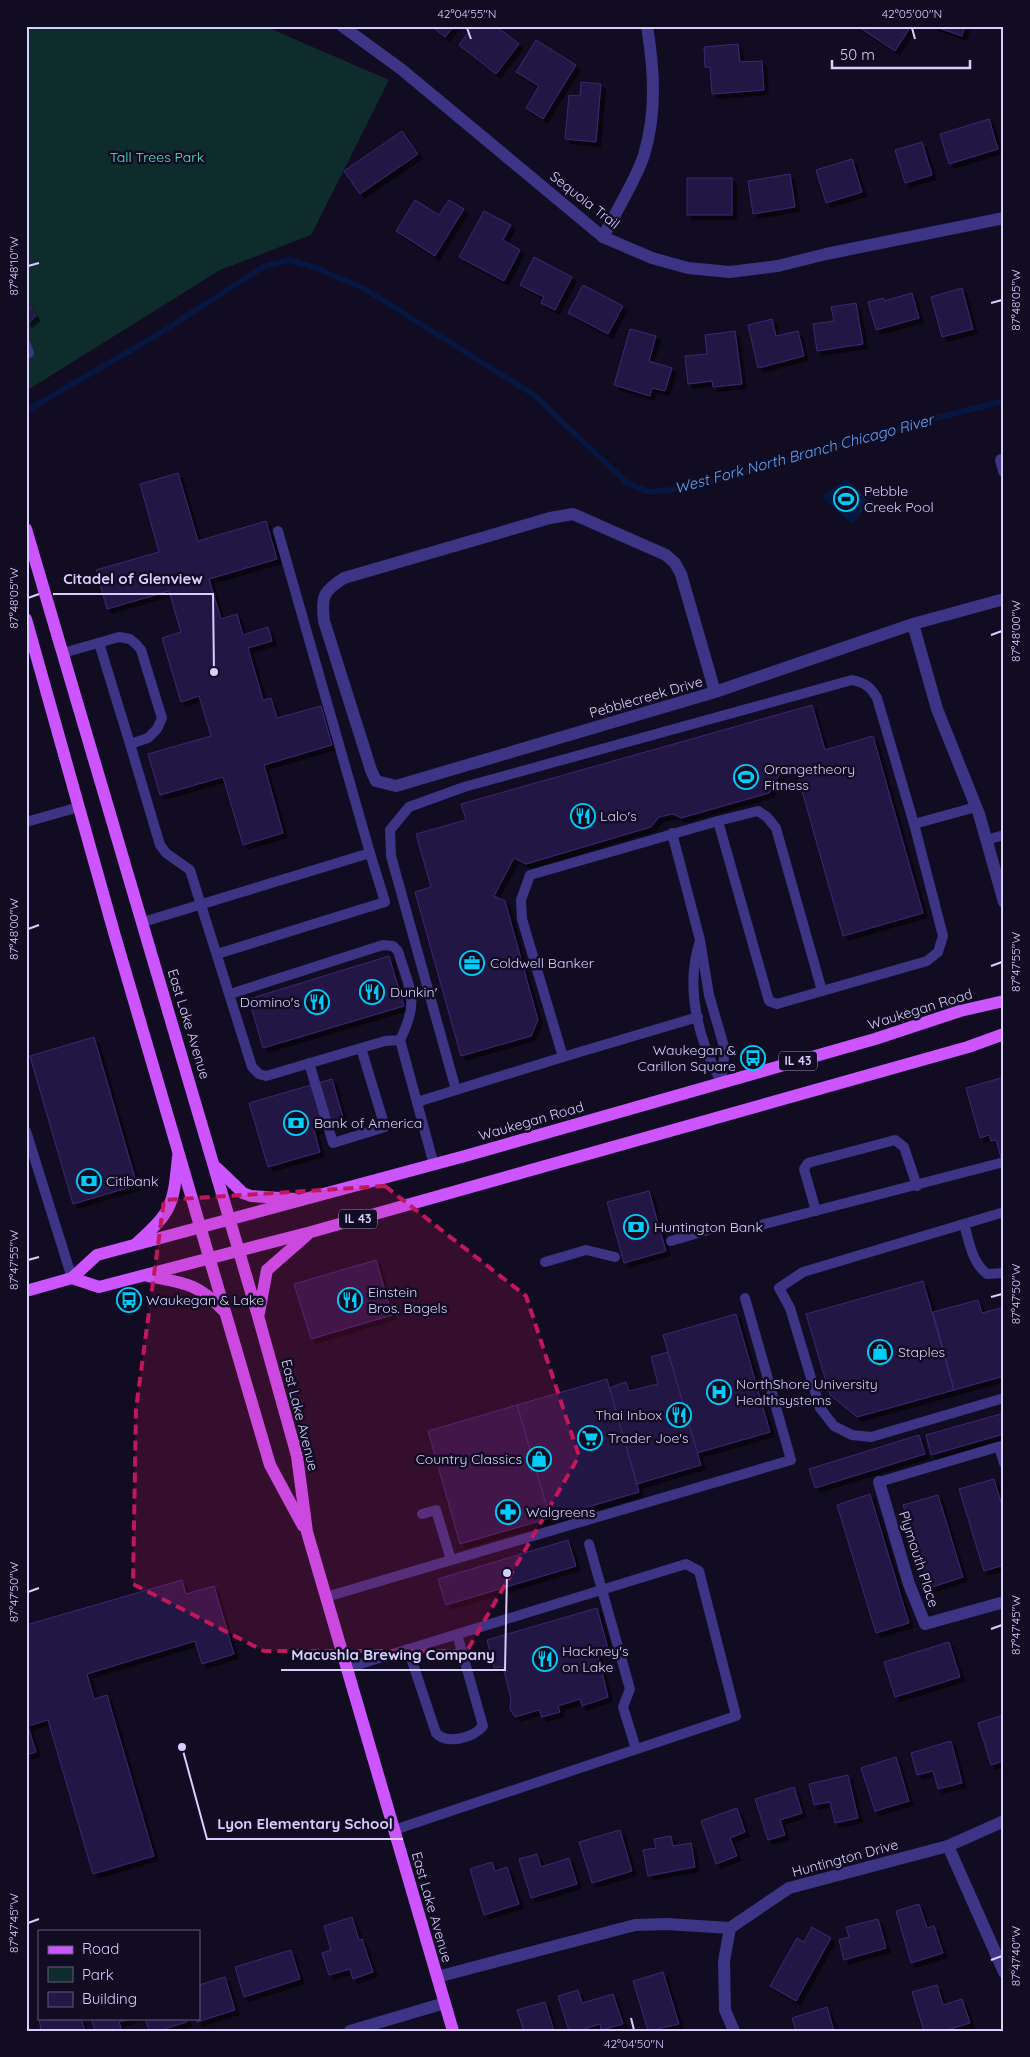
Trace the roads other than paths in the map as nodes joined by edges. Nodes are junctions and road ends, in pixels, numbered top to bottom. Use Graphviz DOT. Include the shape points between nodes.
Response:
graph roads {
  1 [pos="342,26"];
  2 [pos="647,26"];
  3 [pos="1004,218"];
  4 [pos="603,237"];
  5 [pos="26,529"];
  6 [pos="278,531"];
  7 [pos="1004,599"];
  8 [pos="26,619"];
  9 [pos="913,624"];
  10 [pos="99,643"];
  11 [pos="63,653"];
  12 [pos="715,692"];
  13 [pos="130,744"];
  14 [pos="79,807"];
  15 [pos="976,807"];
  16 [pos="718,821"];
  17 [pos="26,822"];
  18 [pos="914,824"];
  19 [pos="672,834"];
  20 [pos="1004,835"];
  21 [pos="986,840"];
  22 [pos="370,853"];
  23 [pos="1004,902"];
  24 [pos="201,904"];
  25 [pos="143,922"];
  26 [pos="700,940"];
  27 [pos="217,954"];
  28 [pos="822,991"];
  29 [pos="230,994"];
  30 [pos="1004,1001"];
  31 [pos="698,1017"];
  32 [pos="1004,1034"];
  33 [pos="400,1040"];
  34 [pos="361,1048"];
  35 [pos="563,1057"];
  36 [pos="309,1063"];
  37 [pos="721,1082"];
  38 [pos="456,1090"];
  39 [pos="417,1102"];
  40 [pos="26,1131"];
  41 [pos="178,1150"];
  42 [pos="1004,1162"];
  43 [pos="434,1165"];
  44 [pos="216,1168"];
  45 [pos="917,1186"];
  46 [pos="304,1200"];
  47 [pos="816,1211"];
  48 [pos="1004,1212"];
  49 [pos="231,1219"];
  50 [pos="964,1224"];
  51 [pos="762,1225"];
  52 [pos="200,1227"];
  53 [pos="708,1230"];
  54 [pos="311,1232"];
  55 [pos="671,1241"];
  56 [pos="134,1245"];
  57 [pos="240,1250"];
  58 [pos="615,1257"];
  59 [pos="209,1258"];
  60 [pos="545,1262"];
  61 [pos="1004,1273"];
  62 [pos="143,1275"];
  63 [pos="72,1278"];
  64 [pos="26,1291"];
  65 [pos="745,1298"];
  66 [pos="224,1311"];
  67 [pos="258,1316"];
  68 [pos="1004,1398"];
  69 [pos="1001,1446"];
  70 [pos="1004,1463"];
  71 [pos="879,1482"];
  72 [pos="422,1514"];
  73 [pos="307,1532"];
  74 [pos="589,1544"];
  75 [pos="451,1560"];
  76 [pos="602,1590"];
  77 [pos="326,1597"];
  78 [pos="1004,1602"];
  79 [pos="457,1634"];
  80 [pos="408,1649"];
  81 [pos="347,1668"];
  82 [pos="636,1749"];
  83 [pos="1004,1822"];
  84 [pos="394,1830"];
  85 [pos="948,1846"];
  86 [pos="730,1928"];
  87 [pos="1004,1972"];
  88 [pos="437,1977"];
  89 [pos="445,2003"];
  90 [pos="350,2031"];
  91 [pos="453,2031"];
  92 [pos="734,2031"];
  1 -- 4 [label="street, Sequoia Trail" via="401,69"];
  2 -- 4 [label="street" via="653,63 652,115 644,156"];
  3 -- 4 [label="street, Sequoia Trail" via="778,266 730,272 688,268 652,258"];
  5 -- 11 [label="main road, East Lake Avenue"];
  6 -- 22 [label="lane"];
  7 -- 9 [label="street, Pebblecreek Drive"];
  8 -- 14 [label="main road, East Lake Avenue"];
  9 -- 12 [label="street, Pebblecreek Drive"];
  9 -- 15 [label="street" via="937,709"];
  10 -- 11 [label="lane"];
  10 -- 13 [label="lane"];
  10 -- 13 [label="lane" via="119,637 130,639 141,650 162,718 157,730 148,738"];
  11 -- 25 [label="main road, East Lake Avenue"];
  12 -- 12 [label="street, Pebblecreek Drive" via="675,563 666,555 573,514 344,578 329,587 322,605 324,621 371,770 376,781 384,785 396,786"];
  13 -- 24 [label="lane" via="160,844 166,853 190,870"];
  14 -- 17 [label="lane"];
  14 -- 41 [label="main road, East Lake Avenue"];
  15 -- 18 [label="lane"];
  15 -- 21 [label="street"];
  16 -- 19 [label="lane"];
  16 -- 28 [label="lane" via="758,811 767,816 776,828"];
  16 -- 28 [label="lane" via="769,1000 776,1004"];
  18 -- 28 [label="lane" via="943,936 938,952 927,961"];
  18 -- 38 [label="lane" via="877,698 864,683 852,680 464,787 409,807 390,830 391,856"];
  19 -- 26 [label="lane"];
  19 -- 35 [label="lane" via="530,875 525,885 520,900 522,918"];
  20 -- 21 [label="lane"];
  21 -- 23 [label="street"];
  22 -- 24 [label="lane"];
  22 -- 27 [label="lane" via="385,902"];
  24 -- 25 [label="lane"];
  24 -- 27 [label="lane"];
  25 -- 44 [label="main road, East Lake Avenue"];
  26 -- 31 [label="lane" via="693,964 694,1002"];
  26 -- 37 [label="lane" via="709,994 725,1050"];
  27 -- 29 [label="lane"];
  29 -- 33 [label="lane" via="383,945 393,946 398,951 413,998 413,1008"];
  29 -- 36 [label="lane" via="252,1067 259,1074 266,1076"];
  30 -- 37 [label="main road, Waukegan Road / IL 43"];
  31 -- 35 [label="lane"];
  31 -- 37 [label="lane" via="708,1056"];
  32 -- 54 [label="main road, IL 43" via="958,1050"];
  33 -- 34 [label="lane" via="385,1040"];
  33 -- 39 [label="lane"];
  34 -- 36 [label="lane"];
  34 -- 36 [label="lane" via="385,1127 332,1143"];
  35 -- 38 [label="lane"];
  37 -- 43 [label="main road, Waukegan Road / IL 43"];
  38 -- 39 [label="lane"];
  39 -- 43 [label="lane"];
  40 -- 63 [label="lane"];
  41 -- 52 [label="main road, East Lake Avenue"];
  41 -- 56 [label="main road" via="176,1182 168,1211"];
  42 -- 45 [label="lane"];
  43 -- 46 [label="main road, Waukegan Road / IL 43"];
  44 -- 46 [label="main road" via="243,1193 251,1196"];
  44 -- 49 [label="main road, East Lake Avenue"];
  45 -- 47 [label="lane"];
  45 -- 47 [label="lane" via="904,1146 895,1140 808,1163 804,1169"];
  46 -- 49 [label="main road, Waukegan Road / IL 43"];
  47 -- 51 [label="lane"];
  48 -- 50 [label="lane"];
  49 -- 52 [label="main road, Waukegan Road / IL 43"];
  49 -- 57 [label="main road, East Lake Avenue"];
  50 -- 61 [label="lane" via="982,1270 987,1274"];
  50 -- 68 [label="lane" via="802,1272 779,1288 790,1308 820,1408 834,1426 852,1435 871,1437"];
  52 -- 56 [label="main road, Waukegan Road / IL 43"];
  52 -- 59 [label="main road, East Lake Avenue"];
  53 -- 55 [label="lane"];
  54 -- 57 [label="main road, IL 43"];
  54 -- 67 [label="main road" via="267,1270"];
  56 -- 63 [label="main road, Waukegan Road / IL 43" via="98,1255"];
  57 -- 59 [label="main road, IL 43"];
  57 -- 67 [label="main road, East Lake Avenue"];
  58 -- 60 [label="lane" via="586,1250"];
  59 -- 62 [label="main road, IL 43"];
  59 -- 66 [label="main road, East Lake Avenue"];
  62 -- 63 [label="main road, IL 43" via="99,1287"];
  62 -- 66 [label="main road" via="193,1286"];
  63 -- 64 [label="main road, Waukegan Road / IL 43"];
  65 -- 75 [label="lane" via="792,1460"];
  66 -- 73 [label="main road, East Lake Avenue" via="270,1465"];
  67 -- 73 [label="main road, East Lake Avenue" via="297,1456"];
  69 -- 70 [label="lane"];
  69 -- 71 [label="lane"];
  71 -- 78 [label="street, Plymouth Place" via="909,1584 925,1624"];
  72 -- 75 [label="lane" via="436,1510"];
  73 -- 77 [label="main road, East Lake Avenue"];
  74 -- 76 [label="lane"];
  75 -- 77 [label="lane"];
  76 -- 79 [label="lane"];
  76 -- 82 [label="lane" via="630,1689 623,1707"];
  76 -- 82 [label="lane" via="686,1564 699,1571 736,1716"];
  77 -- 81 [label="main road, East Lake Avenue"];
  79 -- 80 [label="lane"];
  79 -- 80 [label="lane" via="483,1726 479,1731 449,1741 436,1733"];
  80 -- 81 [label="lane"];
  81 -- 84 [label="main road, East Lake Avenue"];
  82 -- 84 [label="lane"];
  83 -- 85 [label="street, Huntington Drive"];
  84 -- 88 [label="main road, East Lake Avenue"];
  85 -- 86 [label="street, Huntington Drive" via="789,1888"];
  85 -- 87 [label="street"];
  86 -- 88 [label="street" via="635,1925"];
  86 -- 92 [label="street" via="724,1962 725,2010"];
  88 -- 89 [label="main road, East Lake Avenue"];
  89 -- 90 [label="street"];
  89 -- 91 [label="main road, East Lake Avenue"];
}
